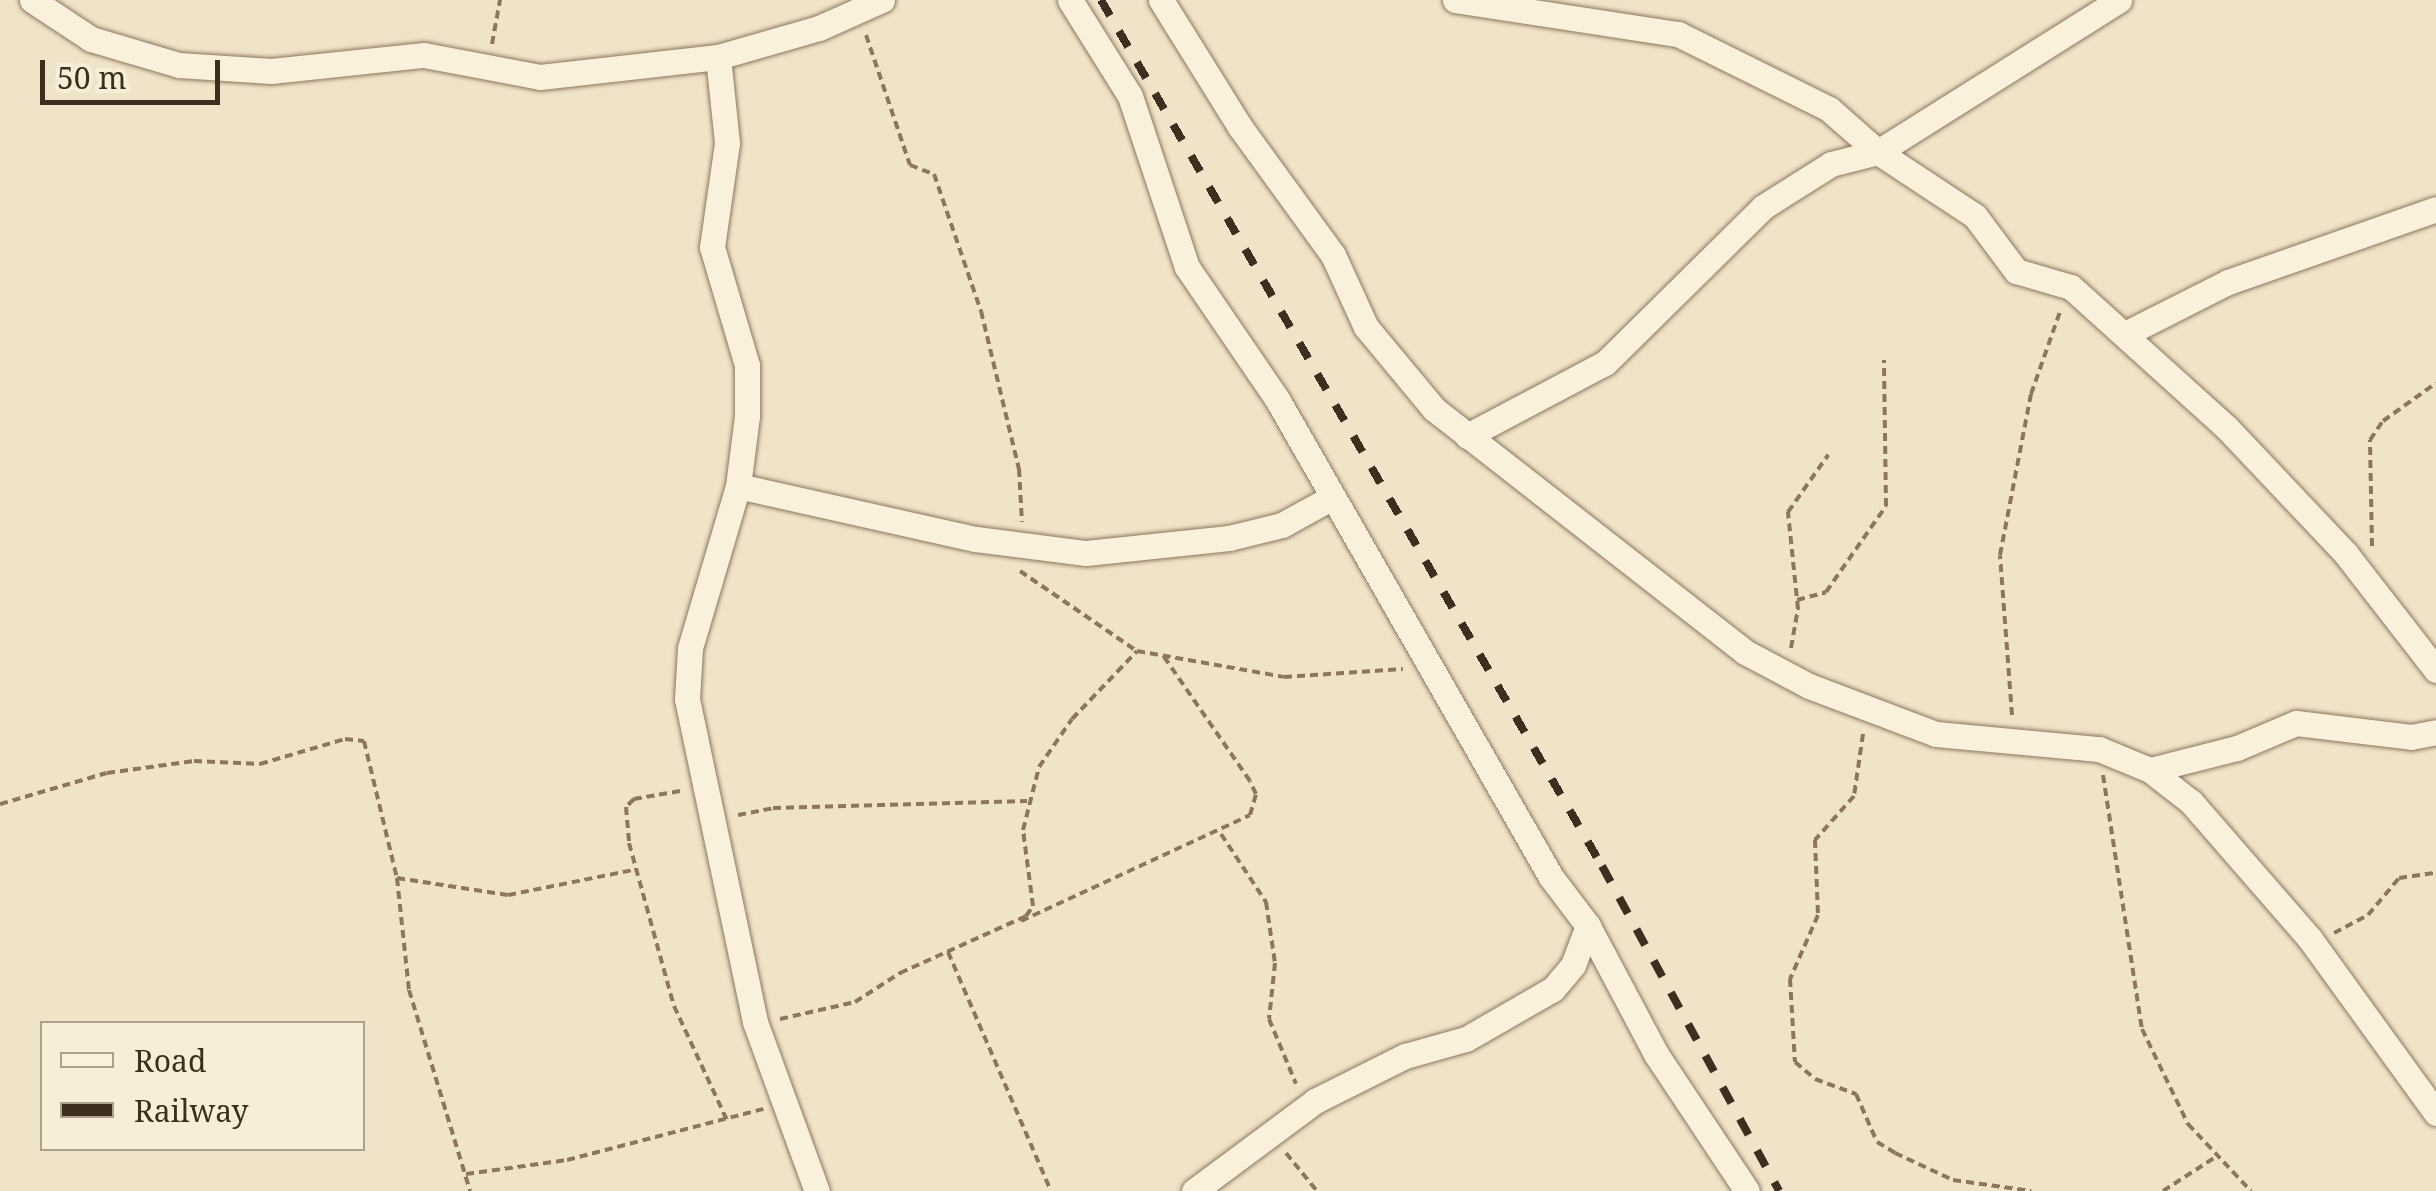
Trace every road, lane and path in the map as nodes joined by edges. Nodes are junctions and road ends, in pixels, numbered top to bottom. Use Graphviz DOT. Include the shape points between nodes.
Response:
graph roads {
  1 [pos="32,0"];
  2 [pos="500,0"];
  3 [pos="1070,0"];
  4 [pos="1161,0"];
  5 [pos="1455,0"];
  6 [pos="2118,0"];
  7 [pos="871,4"];
  8 [pos="718,57"];
  9 [pos="482,65"];
  10 [pos="1878,152"];
  11 [pos="2436,209"];
  12 [pos="2071,288"];
  13 [pos="2126,334"];
  14 [pos="1884,360"];
  15 [pos="2436,383"];
  16 [pos="1467,436"];
  17 [pos="1828,455"];
  18 [pos="738,486"];
  19 [pos="1329,499"];
  20 [pos="1019,557"];
  21 [pos="2381,596"];
  22 [pos="1796,600"];
  23 [pos="1137,651"];
  24 [pos="1164,657"];
  25 [pos="1435,666"];
  26 [pos="2436,670"];
  27 [pos="1782,671"];
  28 [pos="1865,707"];
  29 [pos="2436,732"];
  30 [pos="2008,744"];
  31 [pos="2099,749"];
  32 [pos="2150,770"];
  33 [pos="704,792"];
  34 [pos="1027,800"];
  35 [pos="0,804"];
  36 [pos="711,822"];
  37 [pos="1221,834"];
  38 [pos="635,869"];
  39 [pos="2436,873"];
  40 [pos="397,878"];
  41 [pos="1016,922"];
  42 [pos="1588,926"];
  43 [pos="2310,939"];
  44 [pos="948,951"];
  45 [pos="755,1022"];
  46 [pos="782,1103"];
  47 [pos="1308,1106"];
  48 [pos="2436,1113"];
  49 [pos="727,1120"];
  50 [pos="1271,1133"];
  51 [pos="2217,1156"];
  52 [pos="466,1174"];
  53 [pos="470,1191"];
  54 [pos="818,1191"];
  55 [pos="1051,1191"];
  56 [pos="1194,1191"];
  57 [pos="1317,1191"];
  58 [pos="1747,1191"];
  59 [pos="2031,1191"];
  60 [pos="2163,1191"];
  61 [pos="2252,1191"];
  1 -- 9 [label="street" via="91,39 179,65 271,71 410,55"];
  2 -- 9 [label="path"];
  3 -- 19 [label="street" via="1130,96 1186,268 1277,399"];
  4 -- 16 [label="street" via="1333,255 1366,327 1408,381"];
  5 -- 10 [label="street" via="1678,34 1829,109"];
  6 -- 10 [label="street"];
  7 -- 8 [label="street" via="819,28"];
  7 -- 20 [label="path" via="868,54 905,153 914,168 934,174 981,311 1020,469"];
  8 -- 9 [label="street" via="540,77"];
  8 -- 18 [label="street" via="728,143 712,247 747,365"];
  10 -- 12 [label="street" via="1976,216 2016,271"];
  10 -- 16 [label="street" via="1831,164 1763,208 1606,363"];
  11 -- 13 [label="street" via="2228,282"];
  12 -- 13 [label="street"];
  12 -- 30 [label="path" via="2039,363 2000,555 2012,675"];
  13 -- 21 [label="street" via="2227,428"];
  14 -- 22 [label="path" via="1886,506 1834,584 1813,600"];
  15 -- 21 [label="path" via="2383,420 2370,440 2367,513"];
  16 -- 27 [label="street" via="1745,652"];
  17 -- 22 [label="path" via="1788,512"];
  18 -- 20 [label="street"];
  18 -- 33 [label="street" via="690,648 687,700"];
  19 -- 20 [label="street" via="1282,526 1229,538"];
  19 -- 25 [label="street"];
  20 -- 23 [label="path"];
  21 -- 26 [label="street"];
  22 -- 27 [label="path" via="1798,620"];
  23 -- 24 [label="path"];
  23 -- 34 [label="path" via="1072,719 1039,767"];
  24 -- 25 [label="path" via="1284,676"];
  24 -- 37 [label="path" via="1256,794 1250,815"];
  25 -- 42 [label="street" via="1550,878"];
  27 -- 28 [label="street"];
  28 -- 30 [label="street" via="1936,734"];
  28 -- 59 [label="path" via="1854,796 1815,840 1818,915 1790,979 1795,1062 1856,1094 1878,1142 1895,1153 1953,1180"];
  29 -- 32 [label="street" via="2411,737 2296,723 2237,748"];
  30 -- 31 [label="street"];
  31 -- 32 [label="street"];
  31 -- 51 [label="path" via="2142,1029 2170,1094"];
  32 -- 43 [label="street" via="2191,802"];
  33 -- 36 [label="street"];
  33 -- 38 [label="path" via="646,792 626,807"];
  34 -- 36 [label="path" via="773,808"];
  34 -- 41 [label="path" via="1024,854 1033,906"];
  35 -- 40 [label="path" via="107,773 194,762 260,764 345,738 364,740"];
  36 -- 45 [label="street"];
  37 -- 41 [label="path"];
  37 -- 47 [label="path" via="1266,902 1275,963 1269,1018"];
  38 -- 40 [label="path" via="508,895"];
  38 -- 49 [label="path" via="674,1006"];
  39 -- 43 [label="path" via="2398,878 2354,924"];
  40 -- 52 [label="path" via="409,990"];
  41 -- 44 [label="path"];
  42 -- 47 [label="street" via="1572,966 1513,1016 1404,1056"];
  42 -- 58 [label="street" via="1656,1054"];
  43 -- 48 [label="street"];
  44 -- 45 [label="path" via="854,1002 815,1016"];
  44 -- 55 [label="path"];
  45 -- 46 [label="street"];
  46 -- 49 [label="path"];
  46 -- 54 [label="street"];
  47 -- 50 [label="street"];
  49 -- 52 [label="path" via="567,1160"];
  50 -- 56 [label="street"];
  50 -- 57 [label="path"];
  51 -- 60 [label="path"];
  51 -- 61 [label="path"];
  52 -- 53 [label="path"];
}
